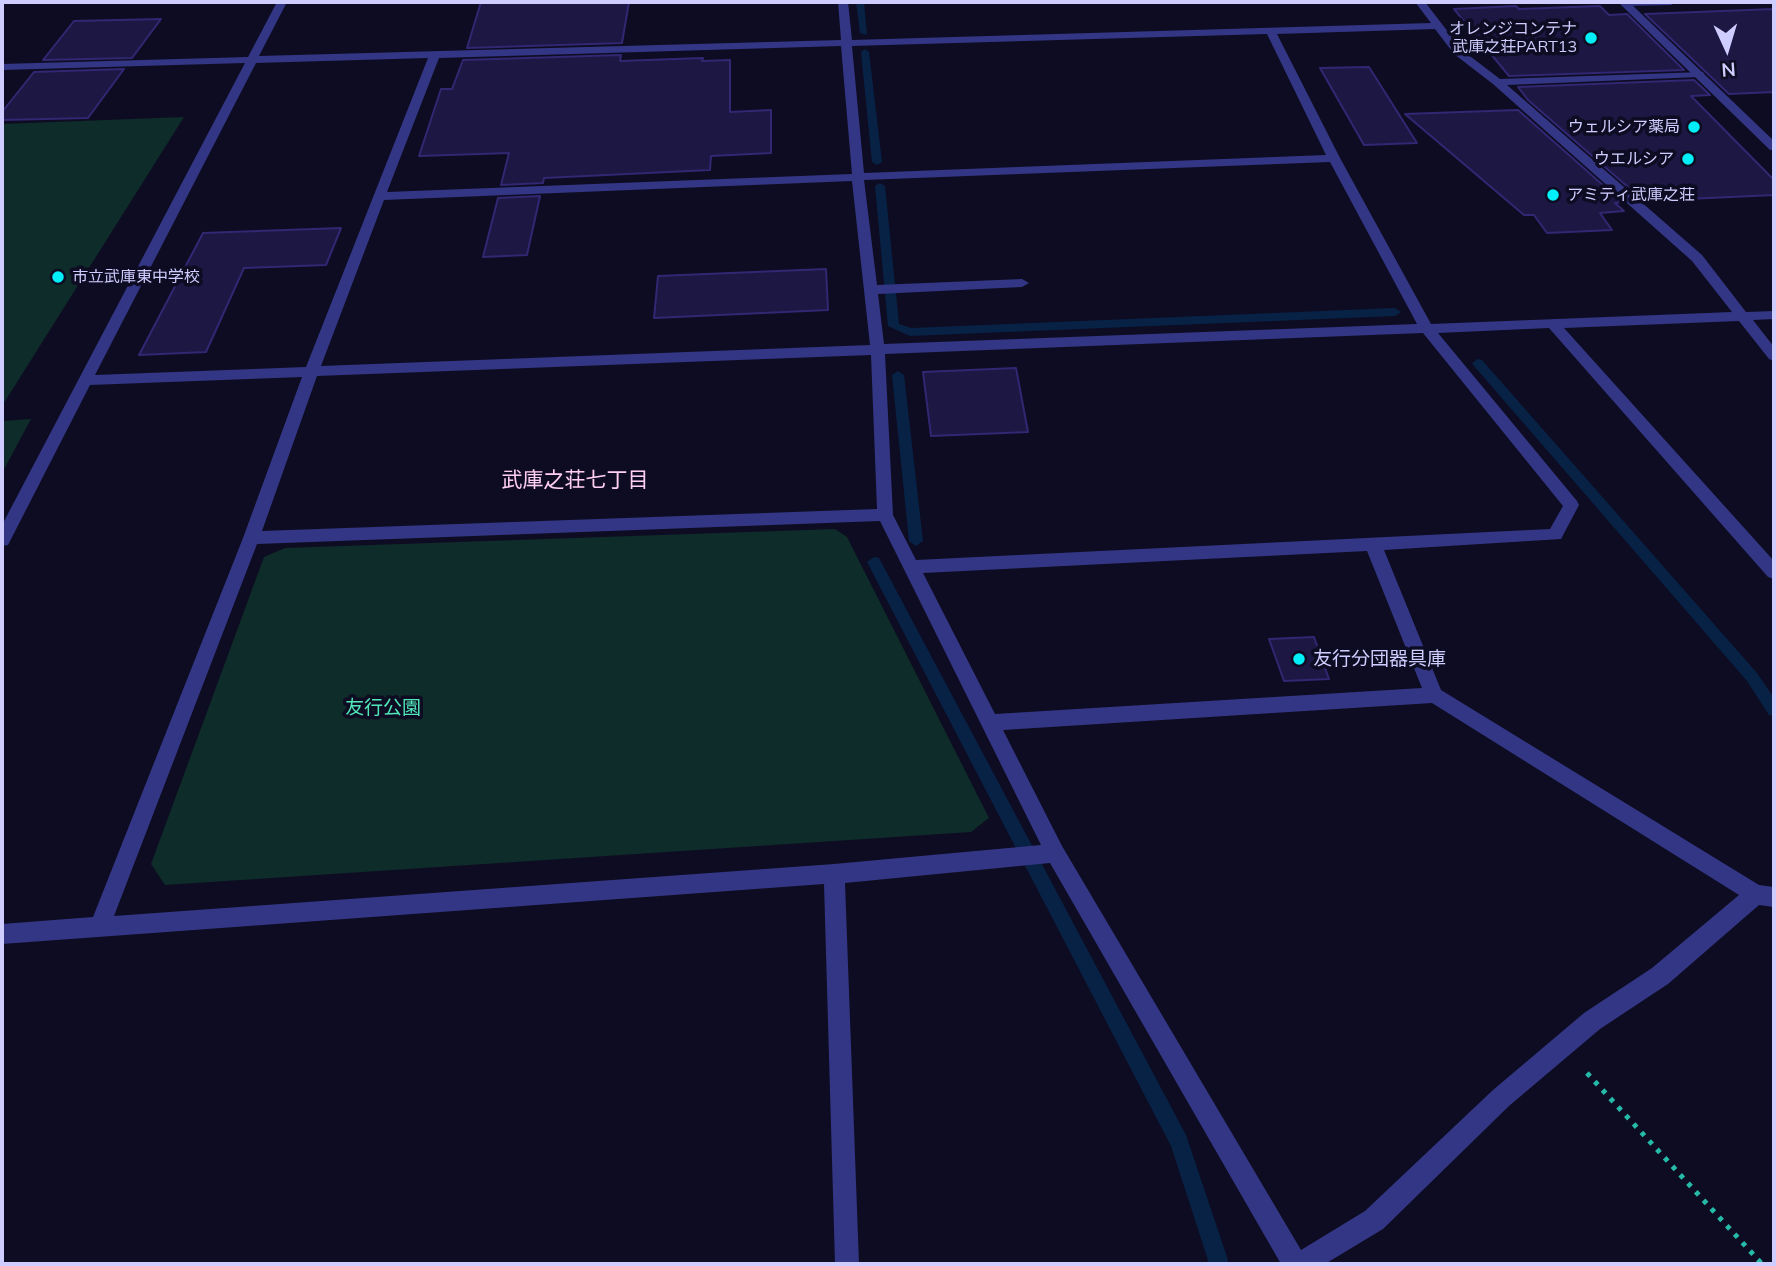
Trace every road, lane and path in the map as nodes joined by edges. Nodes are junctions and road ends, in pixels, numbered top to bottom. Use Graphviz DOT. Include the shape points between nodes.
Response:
graph roads {
  1 [pos="282,2"];
  2 [pos="843,2"];
  3 [pos="1420,2"];
  4 [pos="1671,2"];
  5 [pos="1624,3"];
  6 [pos="1437,26"];
  7 [pos="1271,32"];
  8 [pos="847,42"];
  9 [pos="434,56"];
  10 [pos="251,61"];
  11 [pos="2,67"];
  12 [pos="1699,74"];
  13 [pos="1497,82"];
  14 [pos="1774,147"];
  15 [pos="1334,158"];
  16 [pos="858,177"];
  17 [pos="379,196"];
  18 [pos="1022,283"];
  19 [pos="876,290"];
  20 [pos="1774,315"];
  21 [pos="1744,316"];
  22 [pos="1553,324"];
  23 [pos="1427,329"];
  24 [pos="878,351"];
  25 [pos="1774,356"];
  26 [pos="311,372"];
  27 [pos="86,380"];
  28 [pos="885,515"];
  29 [pos="251,538"];
  30 [pos="2,540"];
  31 [pos="1373,544"];
  32 [pos="910,567"];
  33 [pos="1774,572"];
  34 [pos="1434,695"];
  35 [pos="988,723"];
  36 [pos="1055,853"];
  37 [pos="834,874"];
  38 [pos="1765,896"];
  39 [pos="99,929"];
  40 [pos="2,934"];
  41 [pos="1563,1046"];
  42 [pos="847,1264"];
  43 [pos="1295,1264"];
  44 [pos="1302,1264"];
  45 [pos="1762,1264"];
  1 -- 10 [label="street"];
  2 -- 8 [label="street"];
  3 -- 6 [label="street"];
  4 -- 5 [label="street"];
  5 -- 12 [label="street"];
  6 -- 7 [label="street"];
  6 -- 13 [label="street" via="1458,52"];
  7 -- 8 [label="street"];
  7 -- 15 [label="street"];
  8 -- 9 [label="street"];
  8 -- 16 [label="street"];
  9 -- 10 [label="street"];
  9 -- 17 [label="street"];
  10 -- 11 [label="street"];
  10 -- 27 [label="street"];
  12 -- 13 [label="street"];
  12 -- 14 [label="street"];
  13 -- 21 [label="street" via="1697,258"];
  15 -- 16 [label="street"];
  15 -- 23 [label="street"];
  16 -- 17 [label="street"];
  16 -- 19 [label="street"];
  17 -- 26 [label="street"];
  18 -- 19 [label="street"];
  19 -- 24 [label="street"];
  20 -- 21 [label="street"];
  21 -- 22 [label="street"];
  21 -- 25 [label="street"];
  22 -- 23 [label="street"];
  22 -- 33 [label="street"];
  23 -- 24 [label="street"];
  23 -- 31 [label="street" via="1571,505 1555,535"];
  24 -- 26 [label="street"];
  24 -- 28 [label="street"];
  26 -- 27 [label="street"];
  26 -- 29 [label="street"];
  27 -- 30 [label="street"];
  28 -- 29 [label="street"];
  28 -- 32 [label="street"];
  29 -- 39 [label="street"];
  31 -- 32 [label="street"];
  31 -- 34 [label="street"];
  32 -- 35 [label="street"];
  34 -- 35 [label="street"];
  34 -- 38 [label="street"];
  35 -- 36 [label="street"];
  36 -- 37 [label="street"];
  36 -- 43 [label="street"];
  37 -- 39 [label="street"];
  37 -- 42 [label="street"];
  38 -- 41 [label="street"];
  39 -- 40 [label="street"];
  41 -- 44 [label="street" via="1501,1098 1374,1220"];
  41 -- 45 [label="path"];
}
